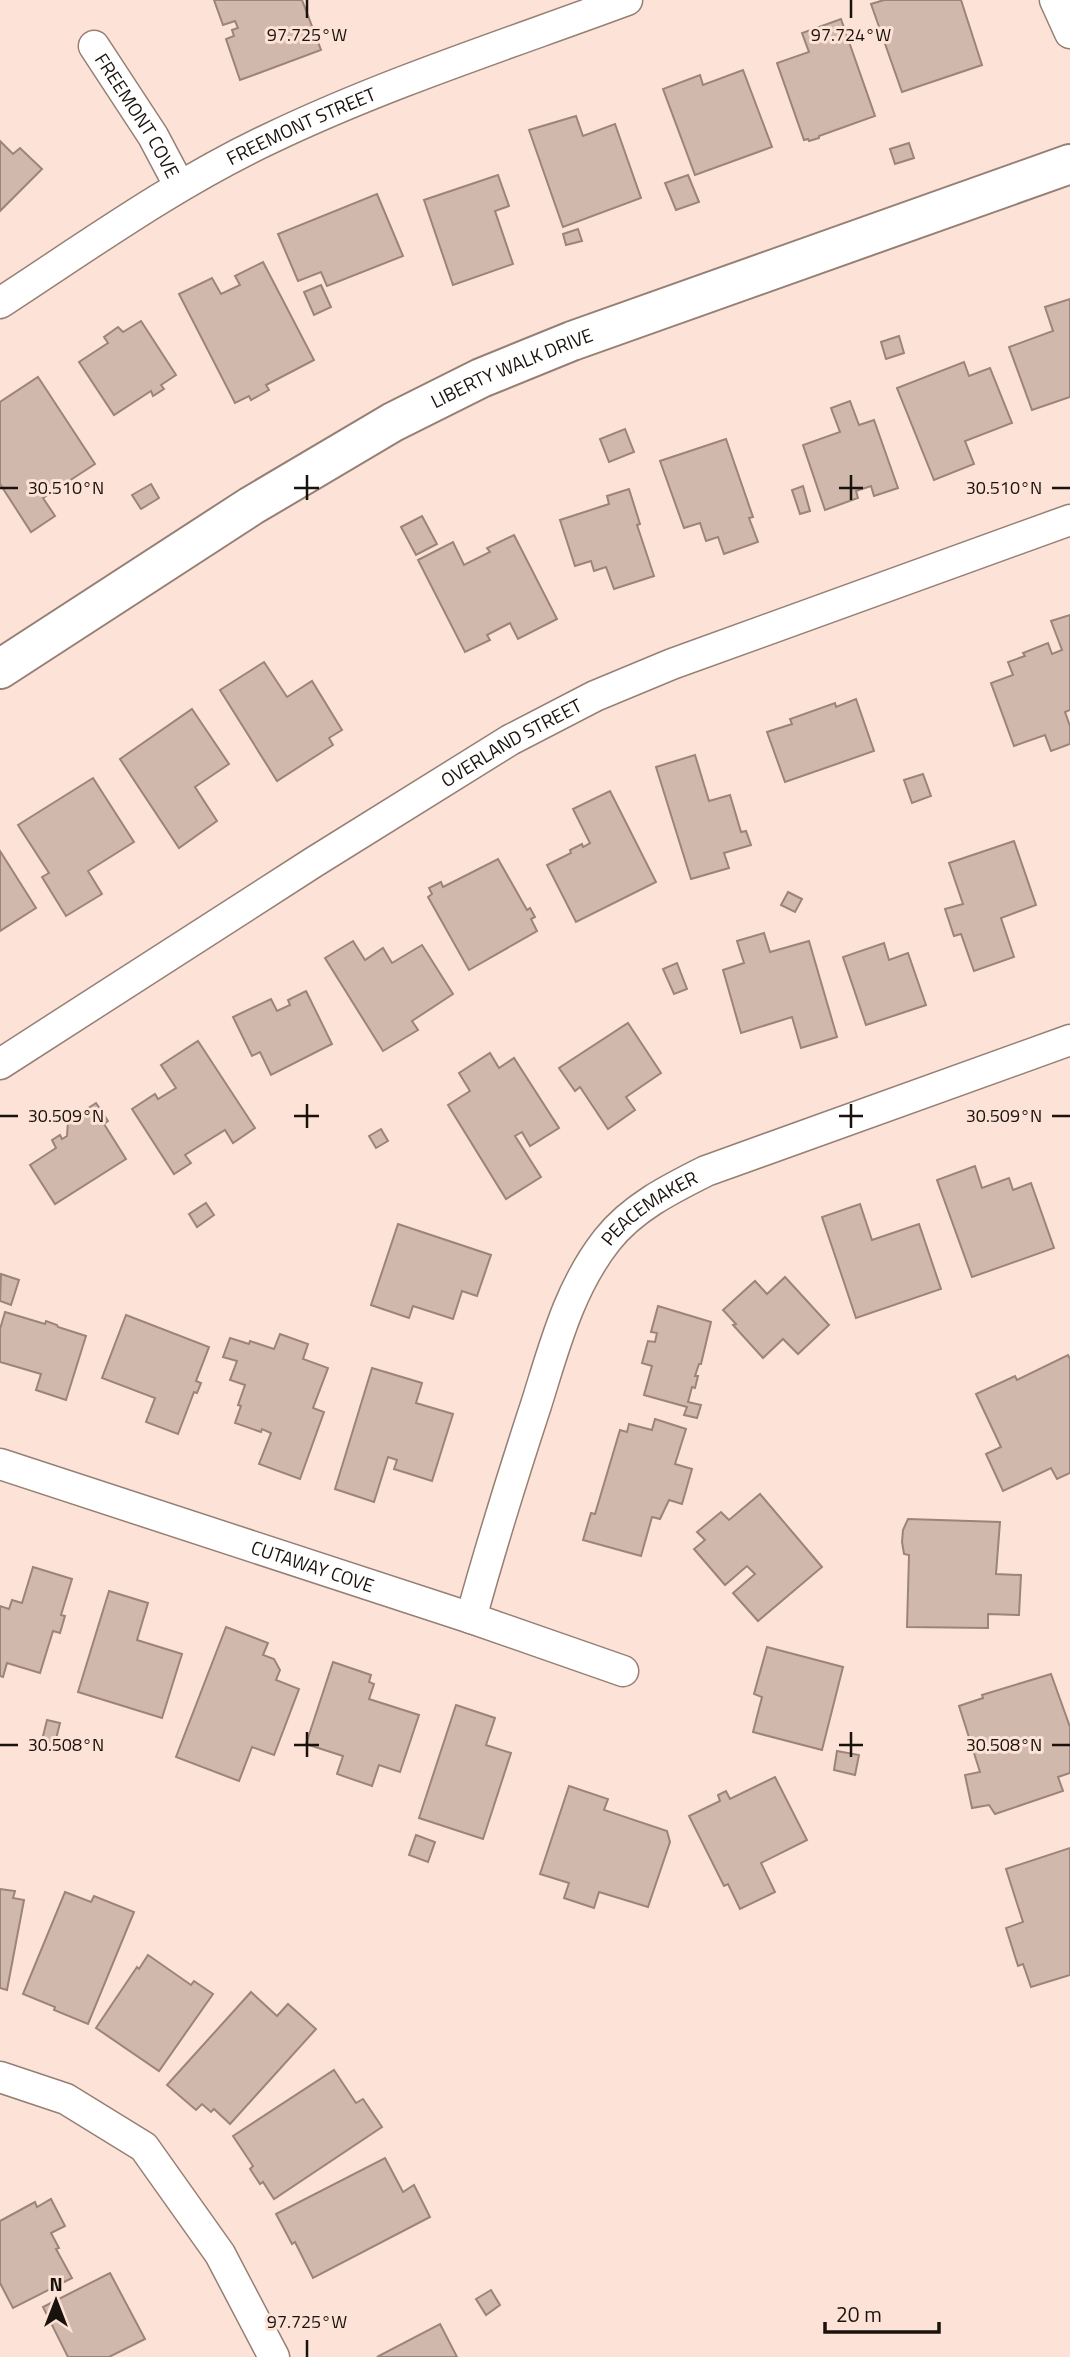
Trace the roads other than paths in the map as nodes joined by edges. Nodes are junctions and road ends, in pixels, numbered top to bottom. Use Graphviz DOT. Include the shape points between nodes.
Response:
graph roads {
  1 [pos="627,0"];
  2 [pos="1055,0"];
  3 [pos="1070,33"];
  4 [pos="94,46"];
  5 [pos="1070,164"];
  6 [pos="179,185"];
  7 [pos="0,303"];
  8 [pos="1070,520"];
  9 [pos="0,669"];
  10 [pos="1070,1040"];
  11 [pos="0,1064"];
  12 [pos="0,1464"];
  13 [pos="471,1618"];
  14 [pos="623,1671"];
  15 [pos="0,2077"];
  16 [pos="274,2357"];
  1 -- 6 [label="street, FREEMONT STREET" via="360,99"];
  2 -- 3 [label="street"];
  4 -- 6 [label="street, FREEMONT COVE"];
  5 -- 9 [label="street, LIBERTY WALK DRIVE" via="572,341 481,378 393,422 251,506"];
  6 -- 7 [label="street, FREEMONT STREET"];
  8 -- 11 [label="street, OVERLAND STREET" via="595,696 510,740"];
  10 -- 13 [label="street, PEACEMAKER" via="706,1171 662,1194 621,1224 580,1280 562,1322"];
  12 -- 13 [label="street, CUTAWAY COVE"];
  13 -- 14 [label="street, CUTAWAY COVE"];
  15 -- 16 [label="street" via="66,2099 144,2147 220,2254"];
}
